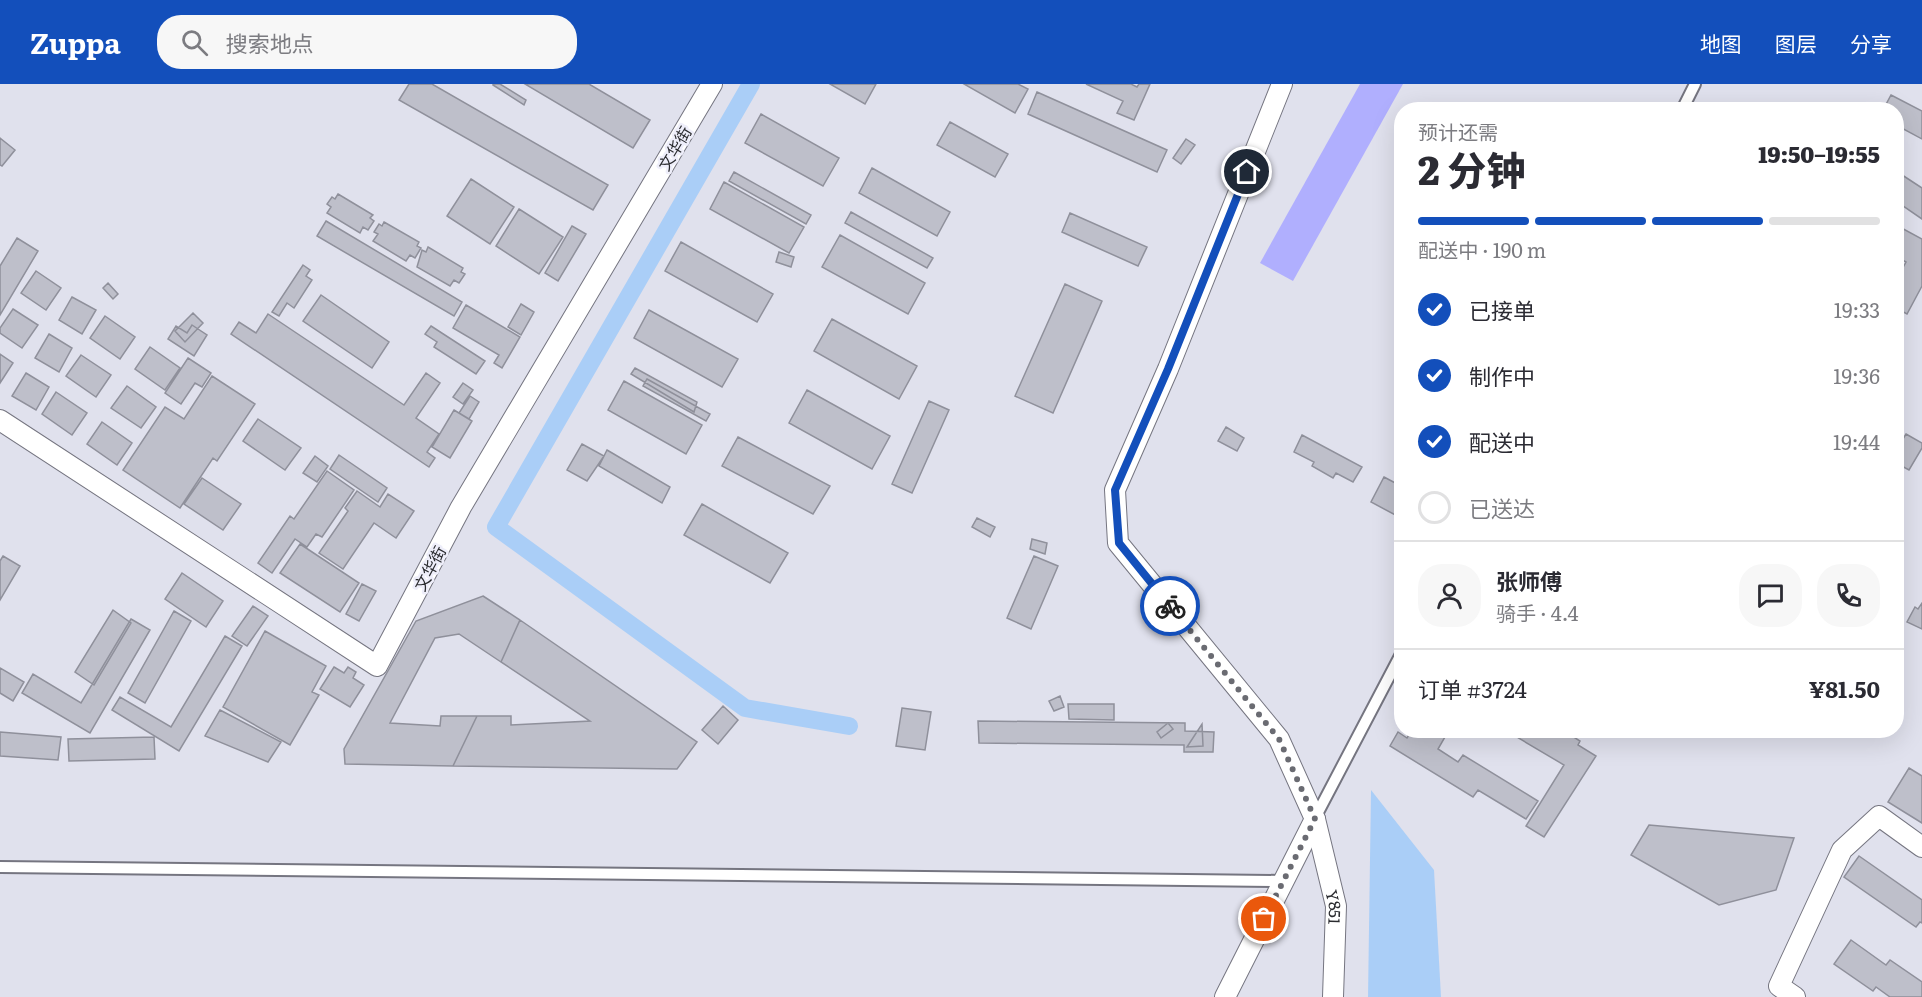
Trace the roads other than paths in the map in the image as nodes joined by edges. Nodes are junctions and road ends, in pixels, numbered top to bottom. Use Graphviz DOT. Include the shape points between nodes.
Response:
graph roads {
  1 [pos="712,84"];
  2 [pos="1282,84"];
  3 [pos="1695,84"];
  4 [pos="1686,102"];
  5 [pos="0,420"];
  6 [pos="1394,667"];
  7 [pos="1315,819"];
  8 [pos="1922,847"];
  9 [pos="0,867"];
  10 [pos="1283,881"];
  11 [pos="1225,997"];
  12 [pos="1333,997"];
  13 [pos="1795,997"];
  1 -- 5 [label="street, 文华街" via="461,507 377,666"];
  2 -- 7 [label="street, Y851" via="1115,490 1119,543 1279,739"];
  3 -- 4 [label="lane"];
  6 -- 7 [label="lane"];
  7 -- 10 [label="street"];
  7 -- 12 [label="street, Y851" via="1336,906"];
  8 -- 13 [label="street" via="1879,816 1842,850 1779,986"];
  9 -- 10 [label="lane"];
  10 -- 11 [label="street"];
}
